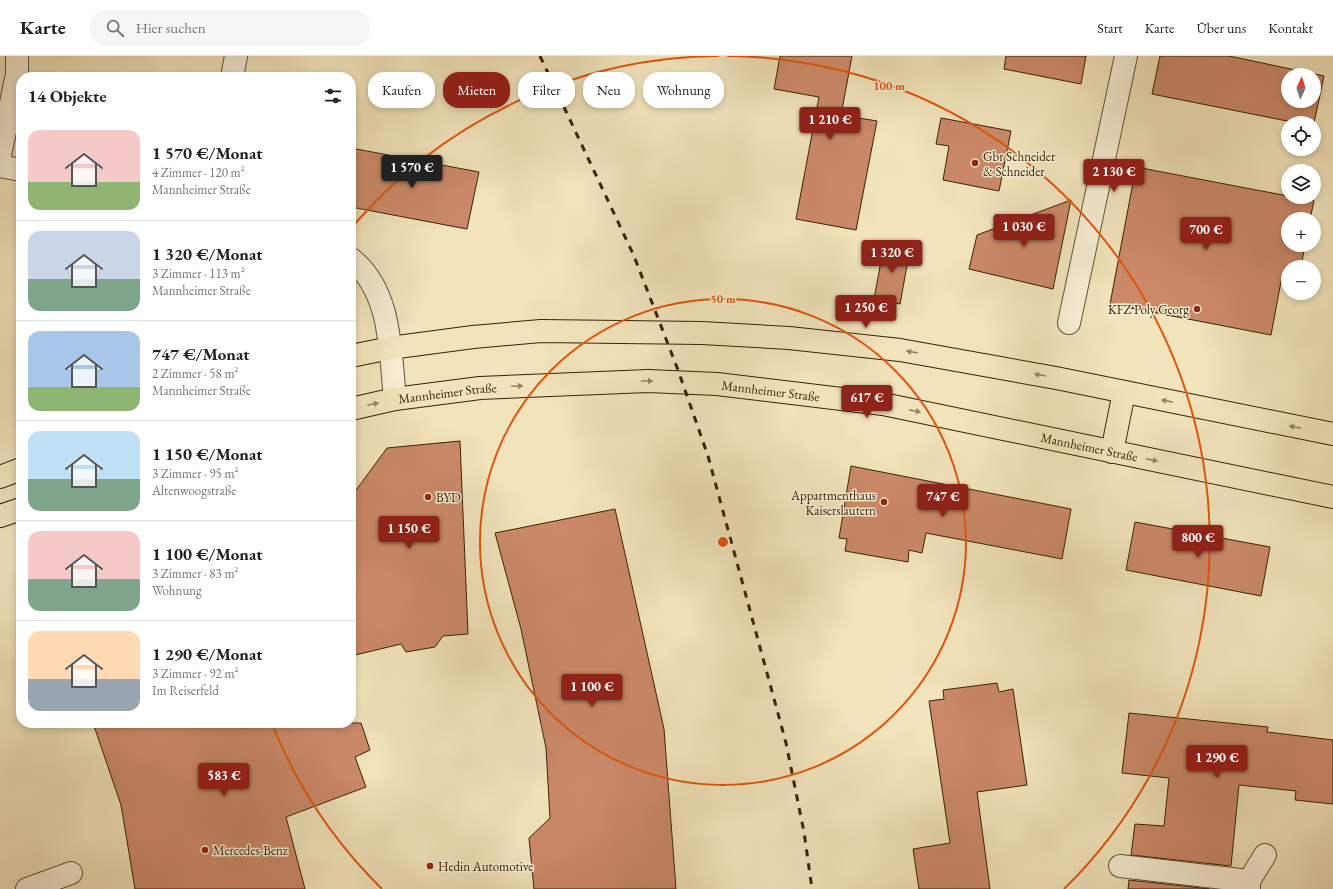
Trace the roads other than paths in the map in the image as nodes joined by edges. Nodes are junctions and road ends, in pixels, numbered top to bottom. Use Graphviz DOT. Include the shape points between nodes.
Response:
graph roads {
  1 [pos="17,56"];
  2 [pos="236,56"];
  3 [pos="1126,56"];
  4 [pos="17,72"];
  5 [pos="233,72"];
  6 [pos="16,79"];
  7 [pos="0,155"];
  8 [pos="0,166"];
  9 [pos="16,169"];
  10 [pos="356,263"];
  11 [pos="1068,323"];
  12 [pos="390,348"];
  13 [pos="356,355"];
  14 [pos="1124,392"];
  15 [pos="395,399"];
  16 [pos="356,408"];
  17 [pos="1333,434"];
  18 [pos="1112,452"];
  19 [pos="16,471"];
  20 [pos="0,477"];
  21 [pos="1333,497"];
  22 [pos="16,511"];
  23 [pos="0,516"];
  24 [pos="1265,855"];
  25 [pos="1120,866"];
  26 [pos="71,873"];
  27 [pos="1249,885"];
  28 [pos="27,889"];
  1 -- 4 [label="street"];
  2 -- 5 [label="street"];
  3 -- 11 [label="street"];
  6 -- 7 [label="street"];
  8 -- 9 [label="street"];
  10 -- 12 [label="street, Mannheimer Straße" via="373,284 386,322"];
  12 -- 13 [label="main road"];
  14 -- 12 [label="main road, one-way" via="900,350 702,333 541,332 473,337"];
  12 -- 15 [label="street, Mannheimer Straße"];
  17 -- 14 [label="main road, one-way"];
  14 -- 18 [label="main road"];
  16 -- 15 [label="main road, one-way"];
  15 -- 18 [label="main road, Mannheimer Straße, one-way" via="480,388 551,384 648,381 717,384 883,404"];
  18 -- 21 [label="main road, Mannheimer Straße, one-way"];
  19 -- 20 [label="main road"];
  22 -- 23 [label="main road"];
  24 -- 27 [label="street"];
  25 -- 27 [label="street"];
  26 -- 28 [label="street"];
}
